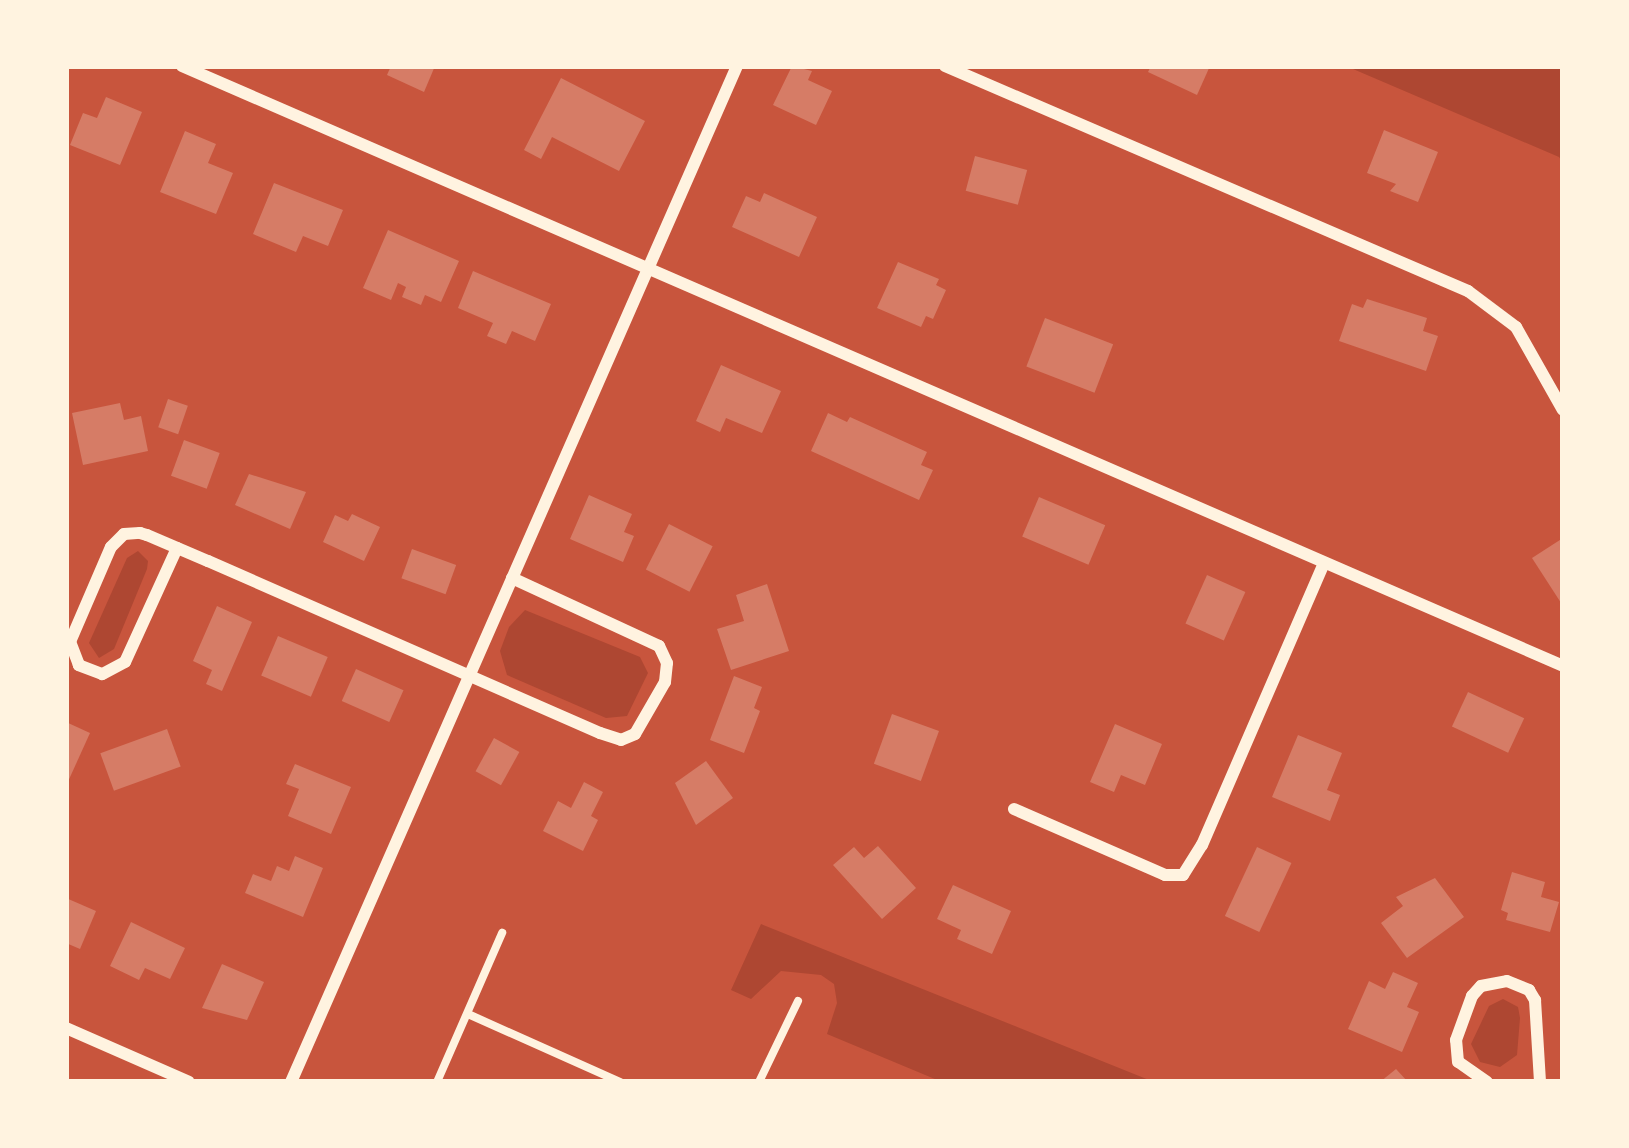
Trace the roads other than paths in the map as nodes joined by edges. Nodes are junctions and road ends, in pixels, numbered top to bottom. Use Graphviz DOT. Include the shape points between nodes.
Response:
graph roads {
  1 [pos="182,66"];
  2 [pos="736,66"];
  3 [pos="945,66"];
  4 [pos="646,268"];
  5 [pos="1563,410"];
  6 [pos="177,548"];
  7 [pos="1323,565"];
  8 [pos="512,578"];
  9 [pos="1563,666"];
  10 [pos="470,676"];
  11 [pos="1014,809"];
  12 [pos="502,933"];
  13 [pos="799,1001"];
  14 [pos="467,1014"];
  15 [pos="66,1028"];
  16 [pos="189,1082"];
  17 [pos="291,1082"];
  18 [pos="437,1082"];
  19 [pos="620,1082"];
  20 [pos="759,1082"];
  21 [pos="1486,1082"];
  22 [pos="1540,1082"];
  1 -- 4 [label="street"];
  2 -- 4 [label="street"];
  3 -- 5 [label="street" via="1468,291 1516,327"];
  4 -- 7 [label="street"];
  4 -- 8 [label="street"];
  6 -- 6 [label="street" via="140,533 118,538 73,633 70,650 79,665 102,674 125,662"];
  6 -- 10 [label="street"];
  7 -- 9 [label="street"];
  7 -- 11 [label="street" via="1183,875 1166,875"];
  8 -- 10 [label="street"];
  8 -- 10 [label="street" via="652,640 668,662 665,682 643,727 621,740"];
  10 -- 17 [label="street"];
  12 -- 14 [label="lane"];
  13 -- 20 [label="lane"];
  14 -- 18 [label="lane"];
  14 -- 19 [label="lane"];
  15 -- 16 [label="street"];
  21 -- 22 [label="street" via="1458,1062 1456,1040 1481,986 1507,981 1535,1000"];
}
